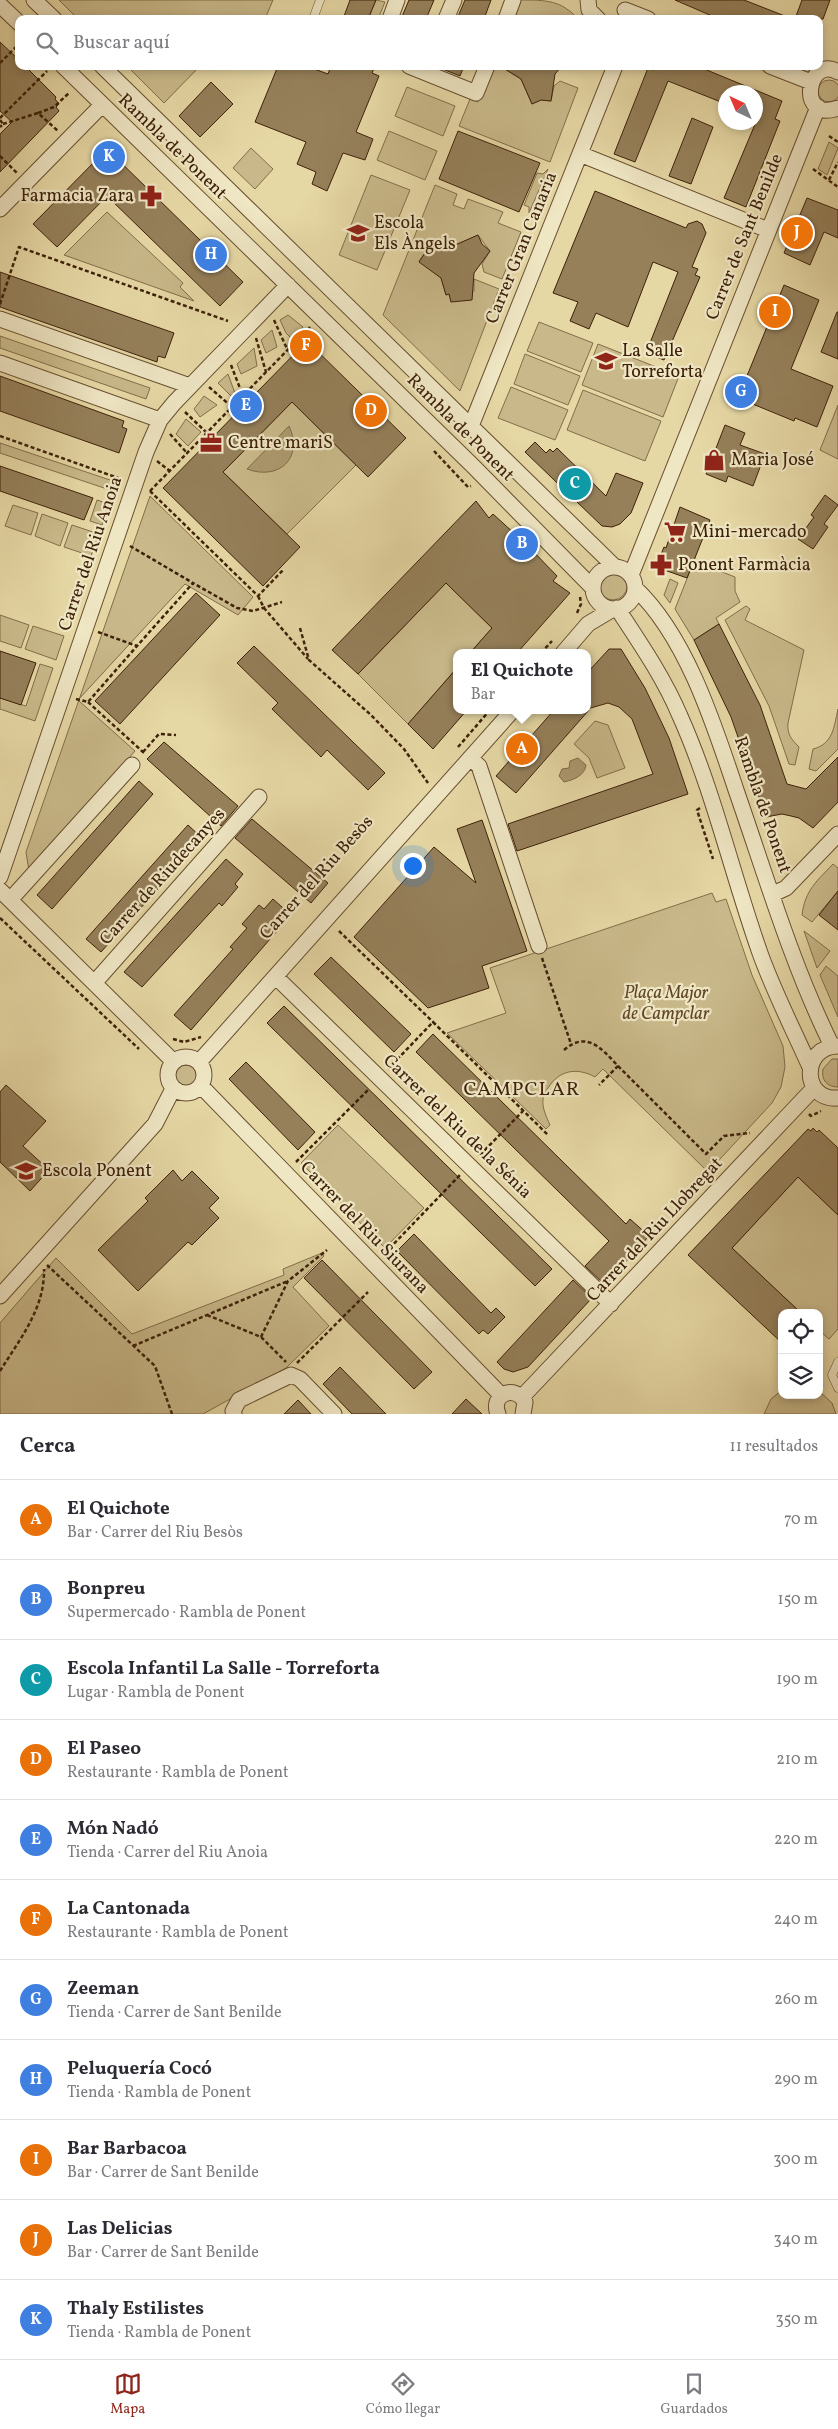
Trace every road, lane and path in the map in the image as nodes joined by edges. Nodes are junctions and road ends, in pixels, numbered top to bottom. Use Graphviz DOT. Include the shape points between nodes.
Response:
graph roads {
  1 [pos="34,0"];
  2 [pos="320,0"];
  3 [pos="397,0"];
  4 [pos="454,0"];
  5 [pos="513,0"];
  6 [pos="576,0"];
  7 [pos="0,5"];
  8 [pos="592,9"];
  9 [pos="50,15"];
  10 [pos="314,15"];
  11 [pos="391,15"];
  12 [pos="448,15"];
  13 [pos="507,15"];
  14 [pos="15,19"];
  15 [pos="15,48"];
  16 [pos="0,63"];
  17 [pos="837,68"];
  18 [pos="67,70"];
  19 [pos="106,70"];
  20 [pos="427,70"];
  21 [pos="485,70"];
  22 [pos="606,70"];
  23 [pos="613,70"];
  24 [pos="780,70"];
  25 [pos="47,71"];
  26 [pos="811,82"];
  27 [pos="608,83"];
  28 [pos="69,93"];
  29 [pos="102,105"];
  30 [pos="818,107"];
  31 [pos="838,108"];
  32 [pos="38,113"];
  33 [pos="0,119"];
  34 [pos="3,124"];
  35 [pos="0,127"];
  36 [pos="59,132"];
  37 [pos="829,136"];
  38 [pos="838,142"];
  39 [pos="580,154"];
  40 [pos="0,156"];
  41 [pos="838,162"];
  42 [pos="812,169"];
  43 [pos="18,174"];
  44 [pos="829,180"];
  45 [pos="838,187"];
  46 [pos="0,209"];
  47 [pos="768,230"];
  48 [pos="295,255"];
  49 [pos="320,279"];
  50 [pos="283,280"];
  51 [pos="300,297"];
  52 [pos="0,304"];
  53 [pos="0,319"];
  54 [pos="274,319"];
  55 [pos="228,321"];
  56 [pos="310,327"];
  57 [pos="256,338"];
  58 [pos="288,351"];
  59 [pos="0,363"];
  60 [pos="230,363"];
  61 [pos="266,372"];
  62 [pos="190,386"];
  63 [pos="208,387"];
  64 [pos="243,396"];
  65 [pos="232,407"];
  66 [pos="185,412"];
  67 [pos="160,420"];
  68 [pos="471,426"];
  69 [pos="207,433"];
  70 [pos="170,434"];
  71 [pos="0,436"];
  72 [pos="187,453"];
  73 [pos="438,455"];
  74 [pos="157,462"];
  75 [pos="170,471"];
  76 [pos="122,480"];
  77 [pos="468,487"];
  78 [pos="128,545"];
  79 [pos="284,569"];
  80 [pos="625,574"];
  81 [pos="193,582"];
  82 [pos="588,591"];
  83 [pos="258,596"];
  84 [pos="282,602"];
  85 [pos="264,608"];
  86 [pos="615,608"];
  87 [pos="572,619"];
  88 [pos="588,624"];
  89 [pos="300,628"];
  90 [pos="98,632"];
  91 [pos="554,639"];
  92 [pos="137,646"];
  93 [pos="545,649"];
  94 [pos="566,649"];
  95 [pos="309,660"];
  96 [pos="75,698"];
  97 [pos="88,702"];
  98 [pos="487,714"];
  99 [pos="508,714"];
  100 [pos="176,735"];
  101 [pos="143,752"];
  102 [pos="452,754"];
  103 [pos="470,758"];
  104 [pos="132,765"];
  105 [pos="434,775"];
  106 [pos="424,778"];
  107 [pos="422,789"];
  108 [pos="259,797"];
  109 [pos="697,810"];
  110 [pos="838,834"];
  111 [pos="710,851"];
  112 [pos="0,877"];
  113 [pos="773,894"];
  114 [pos="5,895"];
  115 [pos="0,918"];
  116 [pos="339,931"];
  117 [pos="539,946"];
  118 [pos="276,977"];
  119 [pos="95,982"];
  120 [pos="433,1022"];
  121 [pos="205,1033"];
  122 [pos="169,1037"];
  123 [pos="571,1044"];
  124 [pos="835,1046"];
  125 [pos="145,1049"];
  126 [pos="564,1050"];
  127 [pos="174,1062"];
  128 [pos="199,1062"];
  129 [pos="618,1066"];
  130 [pos="810,1067"];
  131 [pos="380,1078"];
  132 [pos="598,1085"];
  133 [pos="201,1086"];
  134 [pos="814,1088"];
  135 [pos="173,1089"];
  136 [pos="837,1100"];
  137 [pos="523,1111"];
  138 [pos="750,1132"];
  139 [pos="548,1135"];
  140 [pos="296,1162"];
  141 [pos="470,1166"];
  142 [pos="328,1250"];
  143 [pos="385,1253"];
  144 [pos="288,1281"];
  145 [pos="368,1292"];
  146 [pos="0,1296"];
  147 [pos="611,1304"];
  148 [pos="207,1315"];
  149 [pos="261,1338"];
  150 [pos="133,1346"];
  151 [pos="838,1362"];
  152 [pos="0,1371"];
  153 [pos="838,1388"];
  154 [pos="501,1395"];
  155 [pos="522,1397"];
  156 [pos="172,1414"];
  157 [pos="234,1414"];
  158 [pos="334,1414"];
  159 [pos="498,1414"];
  160 [pos="523,1414"];
  1 -- 9 [label="street"];
  2 -- 10 [label="lane"];
  3 -- 11 [label="street"];
  4 -- 12 [label="street"];
  5 -- 13 [label="street"];
  6 -- 8 [label="street"];
  7 -- 14 [label="street"];
  15 -- 16 [label="path"];
  17 -- 26 [label="street" via="819,74"];
  18 -- 29 [label="street, Rambla de Ponent"];
  19 -- 48 [label="street, Rambla de Ponent"];
  20 -- 21 [label="street" via="476,93"];
  22 -- 27 [label="street, Carrer Gran Canaria"];
  23 -- 27 [label="street, Carrer Gran Canaria"];
  24 -- 26 [label="street"];
  25 -- 33 [label="path"];
  26 -- 30 [label="street" via="811,98"];
  27 -- 39 [label="street, Carrer Gran Canaria"];
  28 -- 32 [label="path" via="54,107"];
  29 -- 46 [label="street"];
  29 -- 50 [label="street, Rambla de Ponent"];
  30 -- 31 [label="street"];
  30 -- 47 [label="street, Carrer de Sant Benilde"];
  32 -- 34 [label="path"];
  32 -- 36 [label="path"];
  33 -- 34 [label="path"];
  34 -- 35 [label="path"];
  37 -- 38 [label="path"];
  39 -- 47 [label="street"];
  39 -- 68 [label="street, Carrer Gran Canaria"];
  40 -- 43 [label="path"];
  41 -- 44 [label="path"];
  42 -- 44 [label="path"];
  44 -- 45 [label="path"];
  47 -- 80 [label="street, Carrer de Sant Benilde" via="640,548"];
  48 -- 49 [label="street, Rambla de Ponent"];
  48 -- 50 [label="street" via="283,262"];
  49 -- 51 [label="street"];
  49 -- 68 [label="street, Rambla de Ponent"];
  50 -- 51 [label="street, Rambla de Ponent"];
  50 -- 62 [label="street, Carrer del Riu Anoia"];
  51 -- 82 [label="street, Rambla de Ponent" via="473,466"];
  52 -- 55 [label="path" via="20,247"];
  53 -- 62 [label="street"];
  54 -- 58 [label="path"];
  56 -- 58 [label="path"];
  57 -- 61 [label="path"];
  58 -- 61 [label="path"];
  59 -- 67 [label="street"];
  60 -- 64 [label="path"];
  61 -- 64 [label="path"];
  62 -- 67 [label="street, Carrer del Riu Anoia"];
  63 -- 65 [label="path"];
  64 -- 65 [label="path"];
  65 -- 69 [label="path"];
  66 -- 69 [label="path"];
  67 -- 112 [label="street, Carrer del Riu Anoia" via="146,452"];
  68 -- 80 [label="street, Rambla de Ponent"];
  69 -- 72 [label="path"];
  70 -- 72 [label="path"];
  71 -- 76 [label="path"];
  72 -- 75 [label="path"];
  73 -- 77 [label="path"];
  74 -- 75 [label="path"];
  75 -- 83 [label="path" via="149,490"];
  78 -- 81 [label="path"];
  79 -- 83 [label="path"];
  80 -- 82 [label="street" via="606,568 599,572"];
  80 -- 86 [label="street" via="633,596 628,603"];
  80 -- 113 [label="street, Rambla de Ponent" via="654,610 692,672"];
  81 -- 85 [label="path" via="237,608 253,611"];
  81 -- 92 [label="path"];
  82 -- 86 [label="street" via="605,607"];
  82 -- 87 [label="path"];
  82 -- 88 [label="street"];
  83 -- 85 [label="path"];
  84 -- 85 [label="path"];
  85 -- 95 [label="path"];
  86 -- 88 [label="street"];
  86 -- 130 [label="street" via="659,675 680,715 760,953 779,1003"];
  88 -- 94 [label="street"];
  89 -- 95 [label="path"];
  90 -- 92 [label="path"];
  91 -- 93 [label="path"];
  92 -- 97 [label="path"];
  95 -- 106 [label="path" via="371,714 404,749"];
  96 -- 97 [label="path"];
  97 -- 101 [label="path"];
  98 -- 102 [label="path"];
  99 -- 103 [label="street, Carrer del Riu Besòs"];
  100 -- 101 [label="path" via="159,734"];
  101 -- 104 [label="path"];
  103 -- 117 [label="street" via="479,766"];
  103 -- 118 [label="street, Carrer del Riu Besòs"];
  104 -- 114 [label="street"];
  105 -- 107 [label="path"];
  108 -- 119 [label="street, Carrer de Riudecanyes"];
  109 -- 111 [label="path"];
  110 -- 113 [label="street" via="786,888"];
  113 -- 124 [label="street, Rambla de Ponent" via="803,984"];
  114 -- 119 [label="street"];
  115 -- 125 [label="path" via="134,1047"];
  116 -- 120 [label="path"];
  117 -- 123 [label="path"];
  118 -- 128 [label="street, Carrer del Riu Besòs"];
  118 -- 131 [label="street, Carrer del Riu de la Sénia"];
  119 -- 127 [label="street"];
  120 -- 131 [label="path"];
  120 -- 137 [label="path"];
  121 -- 122 [label="path" via="184,1042"];
  123 -- 126 [label="path"];
  123 -- 129 [label="path" via="584,1041 598,1046"];
  124 -- 130 [label="street" via="822,1050"];
  127 -- 128 [label="street" via="186,1057"];
  127 -- 135 [label="street" via="168,1072"];
  128 -- 133 [label="street" via="204,1071"];
  129 -- 132 [label="path"];
  129 -- 138 [label="path" via="706,1154 724,1136"];
  130 -- 134 [label="street"];
  131 -- 140 [label="path"];
  131 -- 141 [label="street, Carrer del Riu de la Sénia"];
  133 -- 135 [label="street" via="190,1093"];
  133 -- 154 [label="street, Carrer del Riu Siurana"];
  134 -- 136 [label="street" via="820,1094"];
  134 -- 147 [label="street, Carrer del Riu Llobregat"];
  135 -- 146 [label="street" via="154,1124"];
  137 -- 139 [label="path"];
  137 -- 141 [label="path"];
  141 -- 143 [label="path"];
  141 -- 147 [label="street, Carrer del Riu de la Sénia"];
  142 -- 144 [label="path"];
  144 -- 148 [label="path"];
  144 -- 149 [label="path"];
  145 -- 149 [label="path" via="292,1368"];
  147 -- 155 [label="street, Carrer del Riu Llobregat"];
  148 -- 149 [label="path"];
  148 -- 150 [label="path"];
  150 -- 152 [label="path" via="44,1262 44,1285 37,1311"];
  150 -- 156 [label="path" via="155,1366"];
  151 -- 153 [label="lane" via="832,1375"];
  154 -- 155 [label="street" via="512,1392"];
  154 -- 159 [label="street" via="496,1403"];
  155 -- 160 [label="street" via="525,1402"];
  157 -- 158 [label="street" via="239,1400 291,1375 300,1379"];
}
